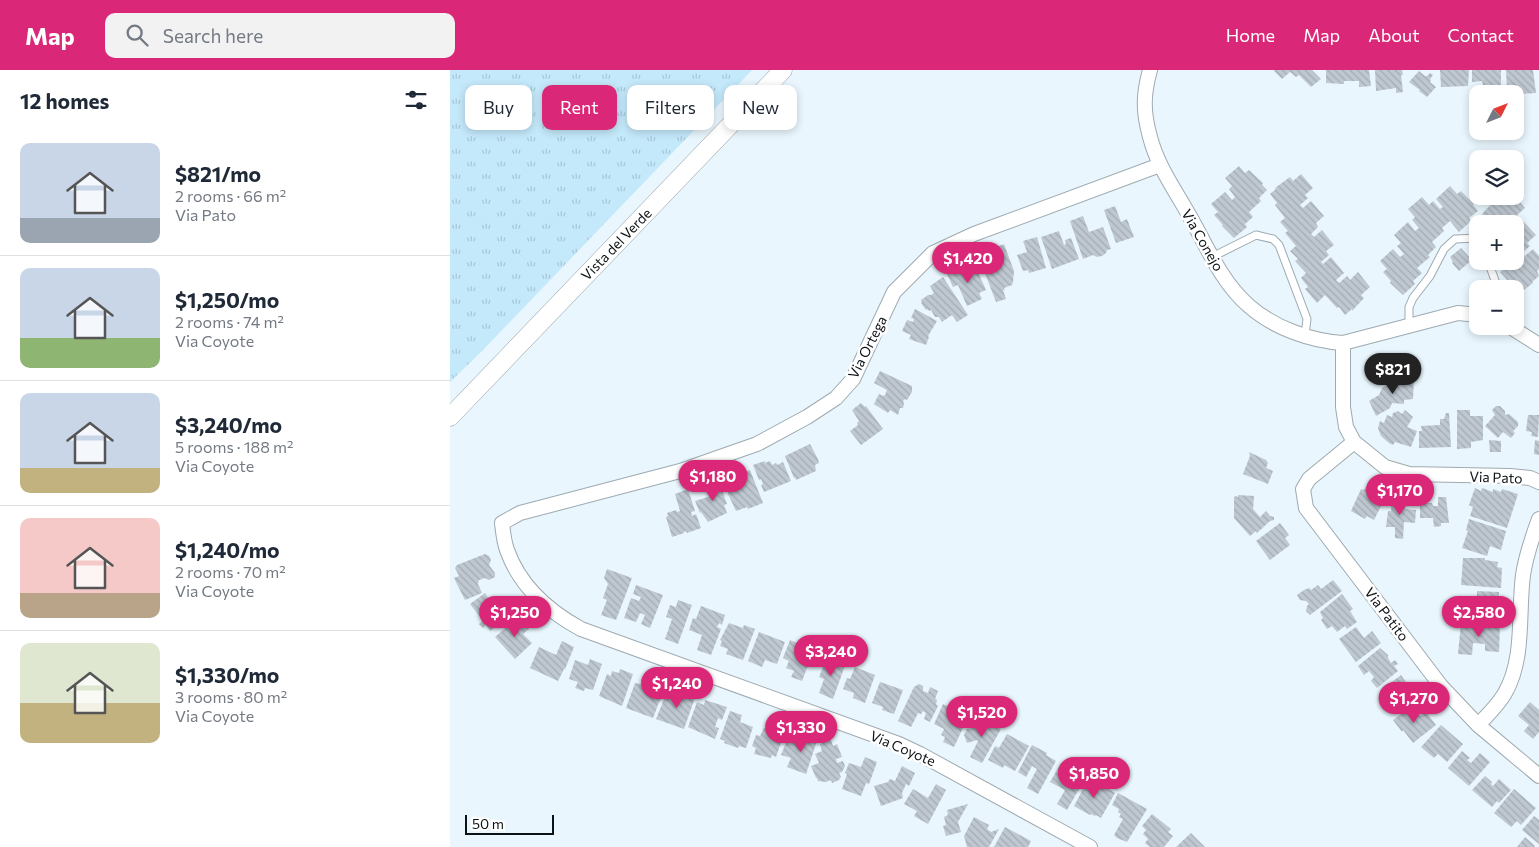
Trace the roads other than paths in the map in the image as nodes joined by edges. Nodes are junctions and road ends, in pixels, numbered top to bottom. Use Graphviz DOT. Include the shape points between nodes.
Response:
graph roads {
  1 [pos="783,70"];
  2 [pos="1150,70"];
  3 [pos="1160,165"];
  4 [pos="1469,237"];
  5 [pos="1212,258"];
  6 [pos="1469,314"];
  7 [pos="1408,326"];
  8 [pos="1305,335"];
  9 [pos="1523,335"];
  10 [pos="1343,343"];
  11 [pos="1539,346"];
  12 [pos="450,417"];
  13 [pos="1354,442"];
  14 [pos="1539,482"];
  15 [pos="1539,519"];
  16 [pos="502,523"];
  17 [pos="1478,725"];
  18 [pos="1539,776"];
  19 [pos="1090,847"];
  1 -- 12 [label="street, Vista del Verde"];
  2 -- 3 [label="street, Via Conejo" via="1144,88 1145,115"];
  3 -- 5 [label="street, Via Conejo"];
  3 -- 16 [label="street, Via Ortega" via="974,234 933,253 894,292 853,379 836,398 807,417 757,444 680,472 520,512"];
  4 -- 7 [label="lane" via="1455,239 1444,249 1408,307"];
  5 -- 8 [label="street, Via Conejo" via="1233,290 1250,307 1287,329"];
  5 -- 8 [label="lane" via="1256,235 1273,239 1279,245 1307,319"];
  6 -- 7 [label="street" via="1458,313"];
  7 -- 10 [label="street"];
  8 -- 10 [label="street, Via Conejo"];
  9 -- 11 [label="street"];
  10 -- 13 [label="street, Via Pato" via="1343,406 1346,427"];
  13 -- 14 [label="street, Via Pato" via="1385,467 1409,474 1510,476"];
  13 -- 17 [label="street, Via Patito" via="1309,479 1303,489 1306,508 1441,686"];
  15 -- 17 [label="street" via="1528,547 1523,576 1517,656 1512,676 1506,692"];
  16 -- 19 [label="street, Via Coyote" via="507,550 516,570 541,603 558,617 581,629 906,747"];
  17 -- 18 [label="street, Via Patito"];
}
